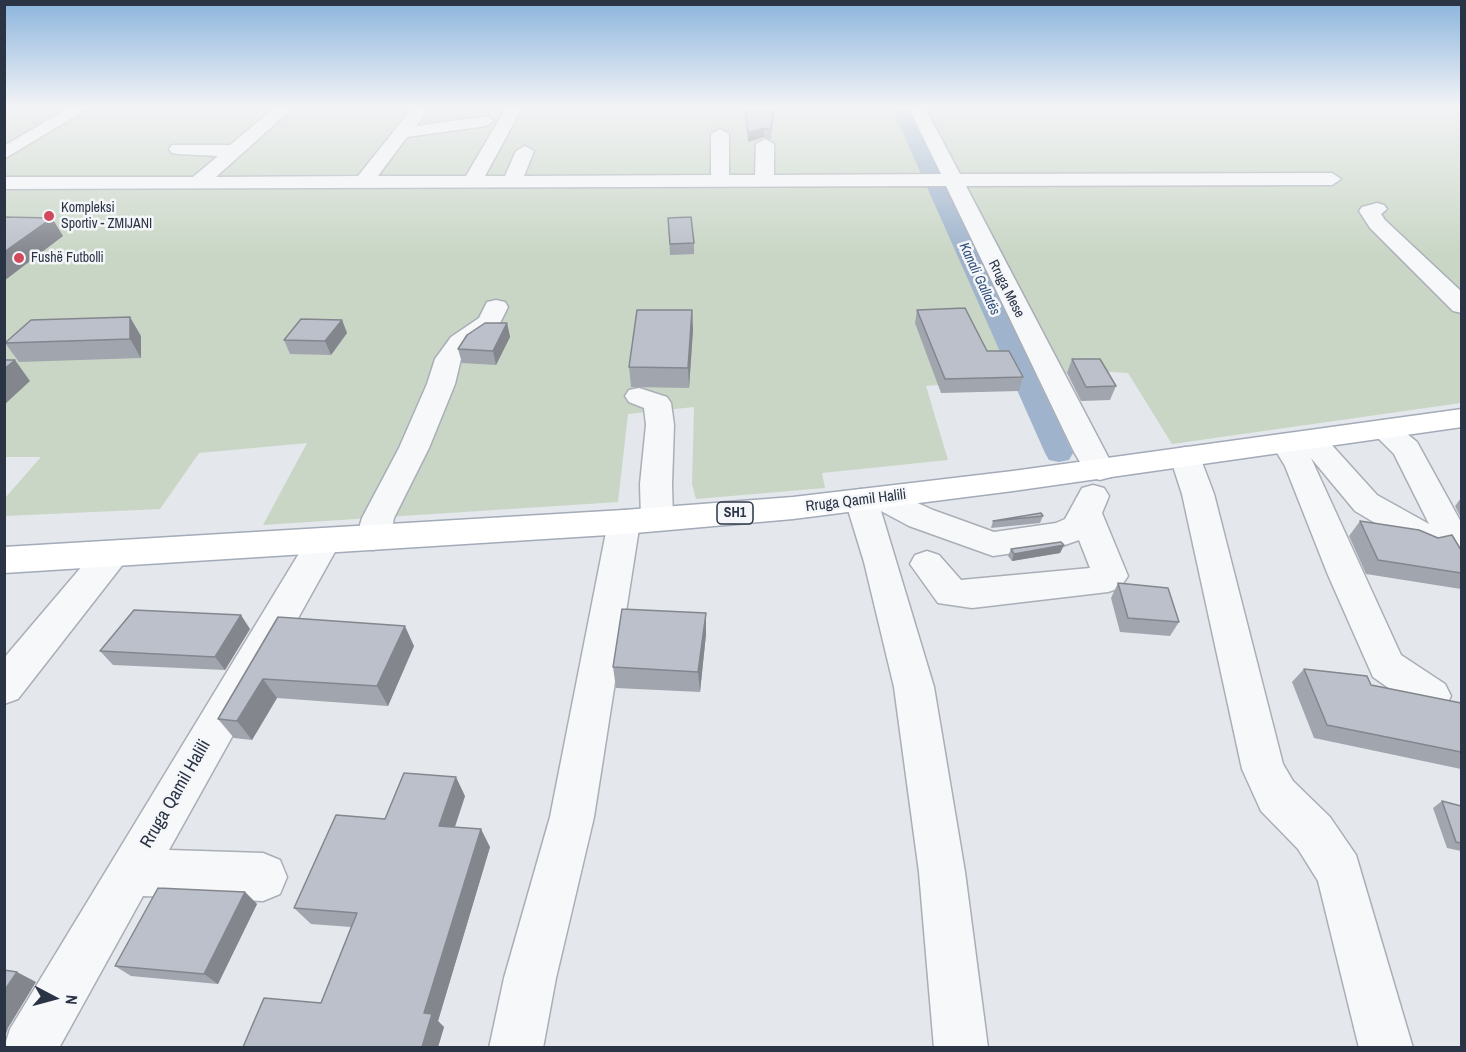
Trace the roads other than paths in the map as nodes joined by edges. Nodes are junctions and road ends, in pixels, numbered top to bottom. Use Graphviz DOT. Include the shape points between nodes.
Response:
graph roads {
  1 [pos="230,155"];
  2 [pos="385,155"];
  3 [pos="487,155"];
  4 [pos="523,155"];
  5 [pos="720,155"];
  6 [pos="765,155"];
  7 [pos="936,155"];
  8 [pos="1332,179"];
  9 [pos="946,181"];
  10 [pos="472,182"];
  11 [pos="512,182"];
  12 [pos="720,182"];
  13 [pos="764,182"];
  14 [pos="4,183"];
  15 [pos="197,183"];
  16 [pos="363,183"];
  17 [pos="1377,209"];
  18 [pos="496,306"];
  19 [pos="1461,306"];
  20 [pos="639,396"];
  21 [pos="1461,418"];
  22 [pos="1384,429"];
  23 [pos="1298,442"];
  24 [pos="1185,457"];
  25 [pos="1096,470"];
  26 [pos="872,499"];
  27 [pos="1086,513"];
  28 [pos="641,521"];
  29 [pos="374,538"];
  30 [pos="1426,538"];
  31 [pos="324,541"];
  32 [pos="112,554"];
  33 [pos="1461,557"];
  34 [pos="4,560"];
  35 [pos="927,564"];
  36 [pos="4,687"];
  37 [pos="1431,696"];
  38 [pos="131,873"];
  39 [pos="263,877"];
  40 [pos="29,1047"];
  41 [pos="516,1047"];
  42 [pos="961,1047"];
  43 [pos="1386,1047"];
  1 -- 15 [label="street"];
  2 -- 16 [label="street"];
  3 -- 10 [label="street"];
  4 -- 11 [label="street"];
  5 -- 12 [label="street"];
  6 -- 13 [label="street"];
  7 -- 9 [label="street, Rruga Mese"];
  8 -- 9 [label="street"];
  9 -- 13 [label="street"];
  9 -- 25 [label="street, Rruga Mese"];
  10 -- 11 [label="street"];
  10 -- 16 [label="street"];
  11 -- 12 [label="street"];
  12 -- 13 [label="street"];
  14 -- 15 [label="street"];
  15 -- 16 [label="street"];
  17 -- 19 [label="street" via="1369,211 1377,224"];
  18 -- 29 [label="street" via="489,322 460,342 448,359 410,457 378,518"];
  20 -- 28 [label="street" via="657,403 660,425 656,484"];
  21 -- 22 [label="main road, Rruga Qamil Halili / SH1"];
  22 -- 23 [label="main road, Rruga Qamil Halili / SH1"];
  22 -- 33 [label="street" via="1406,449"];
  23 -- 24 [label="main road, Rruga Qamil Halili / SH1"];
  23 -- 30 [label="street" via="1366,503"];
  23 -- 37 [label="street" via="1300,466 1387,666"];
  24 -- 25 [label="main road, Rruga Qamil Halili / SH1"];
  24 -- 43 [label="street" via="1198,494 1263,769 1276,796 1314,833 1338,872"];
  25 -- 26 [label="main road, Rruga Qamil Halili / SH1"];
  25 -- 27 [label="street"];
  26 -- 27 [label="street" via="993,544 1062,534 1077,526"];
  26 -- 28 [label="main road, Rruga Qamil Halili / SH1"];
  26 -- 42 [label="street" via="881,562 914,687 942,872"];
  27 -- 35 [label="street" via="1108,579 962,594 951,593"];
  28 -- 29 [label="main road, Rruga Qamil Halili / SH1"];
  28 -- 41 [label="street" via="592,692 572,817"];
  29 -- 31 [label="main road, Rruga Qamil Halili / SH1"];
  31 -- 32 [label="main road, Rruga Qamil Halili / SH1"];
  31 -- 38 [label="street, Rruga Qamil Halili"];
  32 -- 34 [label="main road, Rruga Qamil Halili / SH1"];
  32 -- 36 [label="street"];
  38 -- 39 [label="street"];
  38 -- 40 [label="street, Rruga Qamil Halili"];
}
